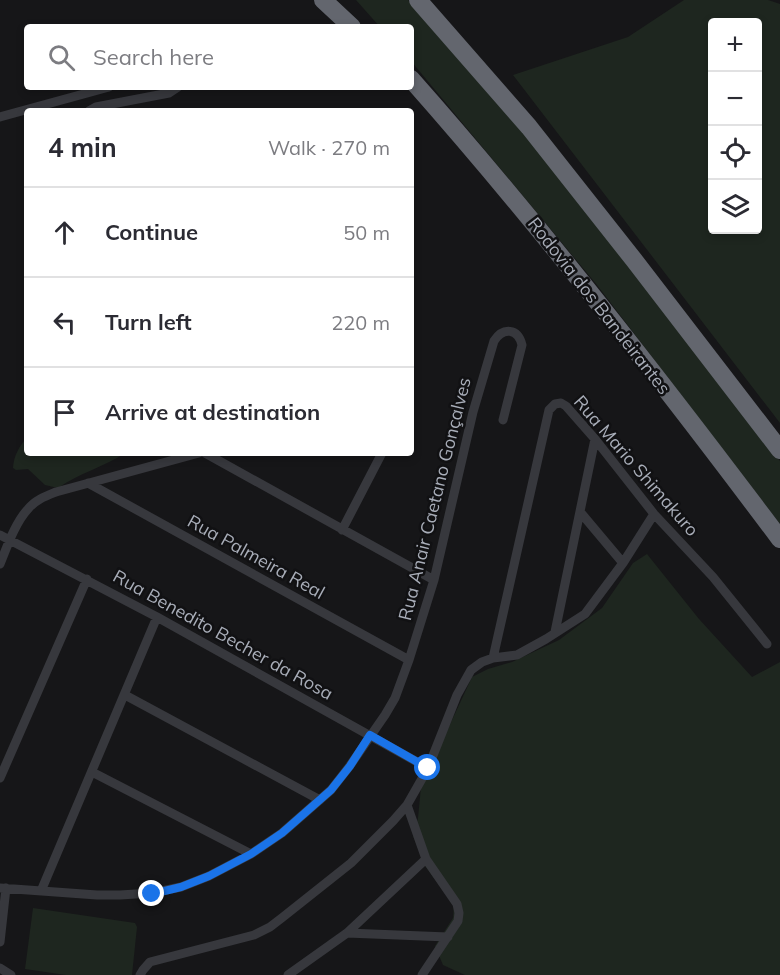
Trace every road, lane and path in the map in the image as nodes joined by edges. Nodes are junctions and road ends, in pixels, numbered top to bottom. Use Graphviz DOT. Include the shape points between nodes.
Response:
graph roads {
  1 [pos="323,0"];
  2 [pos="340,0"];
  3 [pos="418,0"];
  4 [pos="349,24"];
  5 [pos="362,24"];
  6 [pos="414,82"];
  7 [pos="414,87"];
  8 [pos="98,90"];
  9 [pos="175,90"];
  10 [pos="33,108"];
  11 [pos="94,108"];
  12 [pos="24,110"];
  13 [pos="0,117"];
  14 [pos="445,117"];
  15 [pos="503,420"];
  16 [pos="595,439"];
  17 [pos="780,450"];
  18 [pos="188,456"];
  19 [pos="210,456"];
  20 [pos="380,456"];
  21 [pos="88,483"];
  22 [pos="580,513"];
  23 [pos="654,514"];
  24 [pos="342,530"];
  25 [pos="0,535"];
  26 [pos="780,539"];
  27 [pos="10,540"];
  28 [pos="623,563"];
  29 [pos="0,564"];
  30 [pos="87,579"];
  31 [pos="434,580"];
  32 [pos="157,616"];
  33 [pos="555,632"];
  34 [pos="767,644"];
  35 [pos="493,658"];
  36 [pos="409,660"];
  37 [pos="125,694"];
  38 [pos="370,735"];
  39 [pos="428,768"];
  40 [pos="92,772"];
  41 [pos="0,778"];
  42 [pos="320,800"];
  43 [pos="407,805"];
  44 [pos="251,854"];
  45 [pos="426,859"];
  46 [pos="3,888"];
  47 [pos="41,891"];
  48 [pos="347,933"];
  49 [pos="448,937"];
  50 [pos="0,942"];
  51 [pos="0,968"];
  52 [pos="11,975"];
  53 [pos="140,975"];
  54 [pos="288,975"];
  55 [pos="422,975"];
  1 -- 4 [label="highway"];
  2 -- 5 [label="highway"];
  3 -- 17 [label="highway" via="529,127"];
  6 -- 14 [label="highway, Rodovia dos Bandeirantes"];
  7 -- 14 [label="highway"];
  8 -- 10 [label="street"];
  9 -- 11 [label="street"];
  12 -- 13 [label="street"];
  14 -- 26 [label="highway, Rodovia dos Bandeirantes" via="630,344"];
  15 -- 31 [label="street, Rua Anair Caetano Gonçalves" via="522,345 516,333 509,331 494,341 473,412"];
  16 -- 22 [label="street"];
  16 -- 23 [label="street, Rua Mario Shimakuro"];
  16 -- 35 [label="street, Rua Mario Shimakuro" via="566,406 551,406"];
  18 -- 21 [label="street"];
  19 -- 24 [label="street"];
  20 -- 24 [label="street"];
  21 -- 27 [label="street" via="41,498 28,508"];
  21 -- 36 [label="street, Rua Palmeira Real"];
  22 -- 28 [label="street"];
  22 -- 33 [label="street"];
  23 -- 28 [label="street"];
  23 -- 34 [label="street, Rua Mario Shimakuro" via="713,577"];
  24 -- 31 [label="street"];
  25 -- 27 [label="street, Rua Benedito Becher da Rosa"];
  27 -- 29 [label="street"];
  27 -- 30 [label="street, Rua Benedito Becher da Rosa"];
  28 -- 33 [label="street" via="585,614"];
  30 -- 32 [label="street, Rua Benedito Becher da Rosa"];
  30 -- 41 [label="street"];
  31 -- 36 [label="street, Rua Anair Caetano Gonçalves"];
  32 -- 37 [label="street"];
  32 -- 38 [label="street, Rua Benedito Becher da Rosa"];
  33 -- 35 [label="street" via="517,655"];
  35 -- 39 [label="street" via="471,670"];
  36 -- 38 [label="street, Rua Anair Caetano Gonçalves" via="395,698"];
  37 -- 40 [label="street"];
  37 -- 42 [label="street"];
  38 -- 39 [label="street, Rua Benedito Becher da Rosa"];
  38 -- 42 [label="street, Rua Anair Caetano Gonçalves" via="350,766"];
  39 -- 43 [label="street"];
  40 -- 44 [label="street"];
  40 -- 47 [label="street"];
  42 -- 44 [label="street, Rua Anair Caetano Gonçalves"];
  43 -- 45 [label="street"];
  43 -- 53 [label="street" via="351,863 270,927 254,935 150,962"];
  44 -- 47 [label="street, Rua Anair Caetano Gonçalves" via="209,876 152,894"];
  45 -- 48 [label="street"];
  45 -- 49 [label="street" via="457,904 458,921"];
  46 -- 47 [label="street, Rua Anair Caetano Gonçalves"];
  46 -- 50 [label="street, Rua Anair Caetano Gonçalves"];
  48 -- 49 [label="street"];
  48 -- 54 [label="street"];
  49 -- 55 [label="street"];
  51 -- 52 [label="street"];
}
